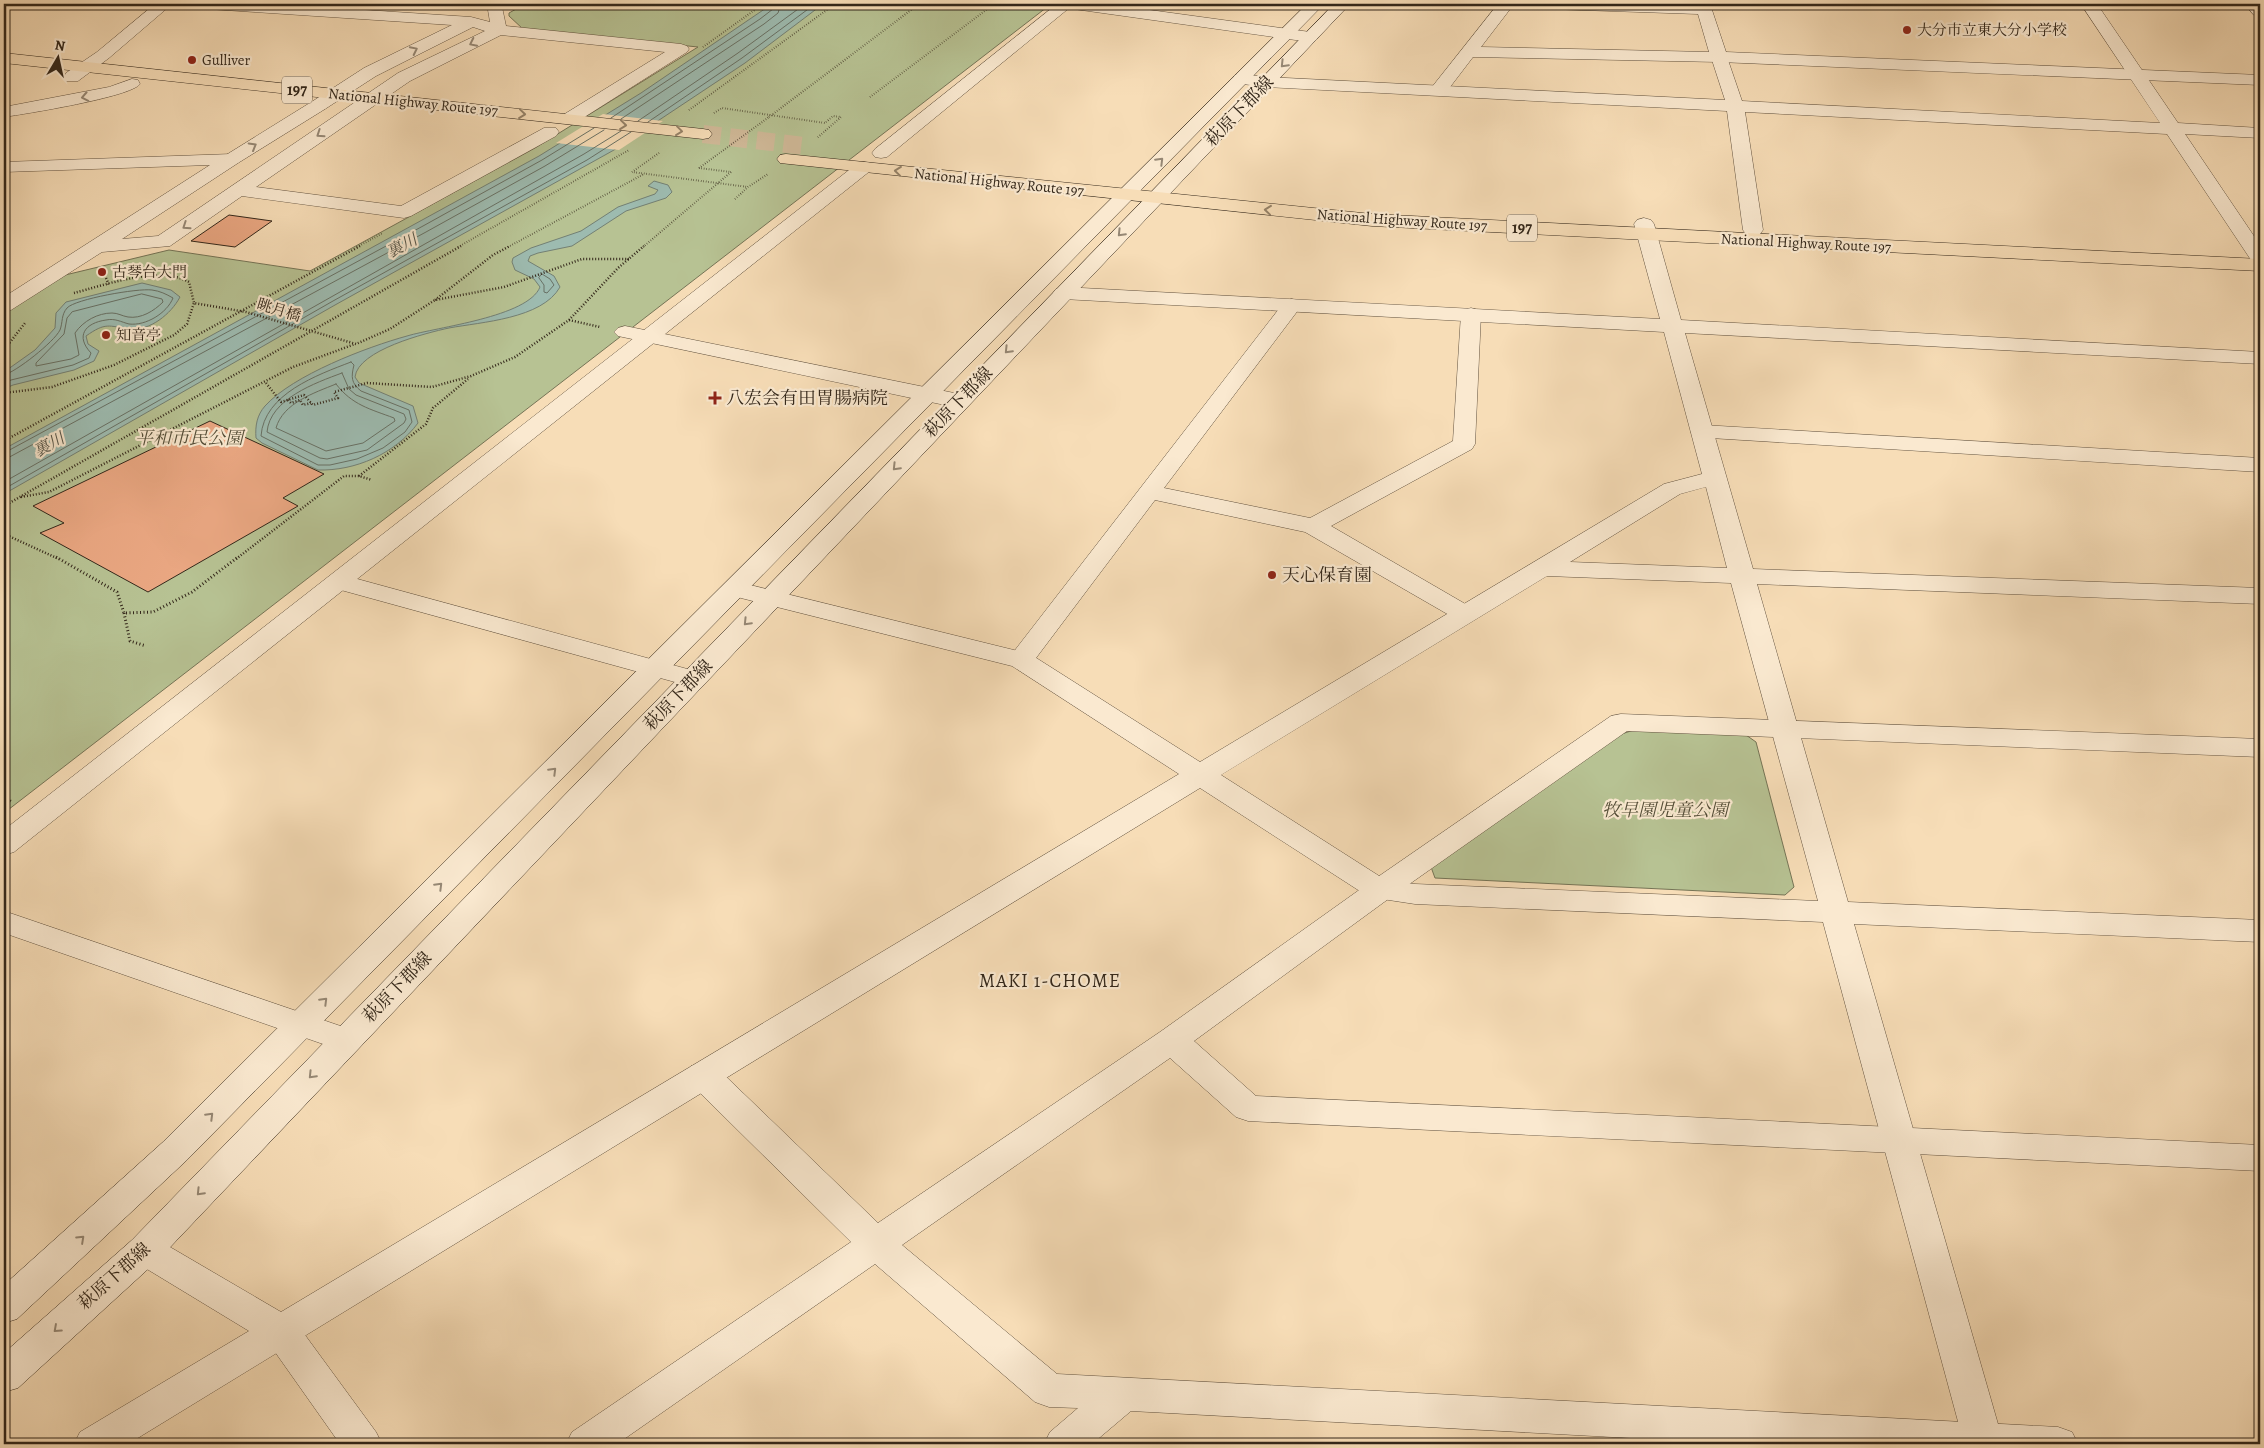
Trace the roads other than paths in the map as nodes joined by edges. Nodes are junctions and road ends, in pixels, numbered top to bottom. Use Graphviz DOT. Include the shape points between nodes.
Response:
graph roads {
  1 [pos="164,4"];
  2 [pos="209,4"];
  3 [pos="1066,4"];
  4 [pos="1074,4"];
  5 [pos="1316,4"];
  6 [pos="1342,4"];
  7 [pos="1506,4"];
  8 [pos="1551,4"];
  9 [pos="2089,4"];
  10 [pos="2252,4"];
  11 [pos="504,7"];
  12 [pos="2260,12"];
  13 [pos="471,22"];
  14 [pos="499,30"];
  15 [pos="1286,34"];
  16 [pos="1310,38"];
  17 [pos="4,51"];
  18 [pos="1468,52"];
  19 [pos="103,55"];
  20 [pos="1719,57"];
  21 [pos="4,58"];
  22 [pos="87,67"];
  23 [pos="4,69"];
  24 [pos="2135,74"];
  25 [pos="72,76"];
  26 [pos="1241,79"];
  27 [pos="2260,80"];
  28 [pos="1266,82"];
  29 [pos="132,84"];
  30 [pos="1438,91"];
  31 [pos="336,94"];
  32 [pos="374,98"];
  33 [pos="319,105"];
  34 [pos="1734,106"];
  35 [pos="357,110"];
  36 [pos="4,112"];
  37 [pos="569,126"];
  38 [pos="2172,128"];
  39 [pos="550,132"];
  40 [pos="2260,133"];
  41 [pos="702,134"];
  42 [pos="811,142"];
  43 [pos="685,147"];
  44 [pos="232,158"];
  45 [pos="786,159"];
  46 [pos="872,160"];
  47 [pos="4,168"];
  48 [pos="238,190"];
  49 [pos="1147,190"];
  50 [pos="1644,229"];
  51 [pos="1753,230"];
  52 [pos="96,246"];
  53 [pos="2259,258"];
  54 [pos="1063,293"];
  55 [pos="5,304"];
  56 [pos="1292,305"];
  57 [pos="1471,314"];
  58 [pos="1672,326"];
  59 [pos="636,334"];
  60 [pos="2260,358"];
  61 [pos="927,395"];
  62 [pos="959,401"];
  63 [pos="1702,432"];
  64 [pos="2260,465"];
  65 [pos="1715,478"];
  66 [pos="1150,492"];
  67 [pos="1313,526"];
  68 [pos="1540,568"];
  69 [pos="1742,576"];
  70 [pos="339,582"];
  71 [pos="734,589"];
  72 [pos="2260,596"];
  73 [pos="771,598"];
  74 [pos="1465,614"];
  75 [pos="1021,660"];
  76 [pos="655,669"];
  77 [pos="693,679"];
  78 [pos="1785,728"];
  79 [pos="2260,748"];
  80 [pos="1199,775"];
  81 [pos="4,845"];
  82 [pos="1380,890"];
  83 [pos="1836,914"];
  84 [pos="4,922"];
  85 [pos="2260,931"];
  86 [pos="300,1025"];
  87 [pos="346,1040"];
  88 [pos="1172,1040"];
  89 [pos="704,1075"];
  90 [pos="1900,1140"];
  91 [pos="2260,1158"];
  92 [pos="875,1243"];
  93 [pos="145,1250"];
  94 [pos="4,1308"];
  95 [pos="281,1331"];
  96 [pos="4,1376"];
  97 [pos="1122,1395"];
  98 [pos="1076,1440"];
  99 [pos="1985,1442"];
  100 [pos="94,1444"];
  101 [pos="362,1444"];
  102 [pos="586,1444"];
  103 [pos="2058,1444"];
  1 -- 19 [label="street"];
  2 -- 13 [label="street"];
  3 -- 46 [label="street"];
  4 -- 15 [label="street"];
  5 -- 15 [label="street, 萩原下郡線"];
  6 -- 16 [label="street, 萩原下郡線"];
  7 -- 18 [label="street"];
  8 -- 20 [label="street" via="1704,10"];
  9 -- 24 [label="street"];
  10 -- 12 [label="street"];
  11 -- 13 [label="street"];
  11 -- 14 [label="street"];
  13 -- 14 [label="street"];
  31 -- 13 [label="street, one-way" via="370,72"];
  14 -- 32 [label="street, one-way" via="404,77"];
  14 -- 37 [label="street" via="681,49"];
  15 -- 16 [label="street"];
  15 -- 26 [label="street, 萩原下郡線"];
  16 -- 28 [label="street, 萩原下郡線, one-way"];
  17 -- 19 [label="highway"];
  18 -- 20 [label="street"];
  18 -- 30 [label="street"];
  19 -- 22 [label="street"];
  20 -- 24 [label="street"];
  20 -- 34 [label="street"];
  21 -- 22 [label="highway, National Highway Route 197 / 197"];
  22 -- 25 [label="street"];
  22 -- 31 [label="highway, National Highway Route 197 / 197"];
  23 -- 25 [label="highway, National Highway Route 197 / 197"];
  24 -- 27 [label="street"];
  24 -- 38 [label="street"];
  25 -- 29 [label="highway, National Highway Route 197 / 197"];
  26 -- 28 [label="street"];
  49 -- 26 [label="street, 萩原下郡線, one-way"];
  28 -- 30 [label="street"];
  28 -- 49 [label="street, 萩原下郡線"];
  29 -- 33 [label="highway, National Highway Route 197 / 197"];
  29 -- 36 [label="street, one-way" via="112,91"];
  30 -- 34 [label="street"];
  31 -- 32 [label="highway, National Highway Route 197 / 197"];
  31 -- 33 [label="street"];
  32 -- 35 [label="street"];
  32 -- 37 [label="highway, National Highway Route 197 / 197, one-way"];
  33 -- 35 [label="highway, National Highway Route 197 / 197"];
  44 -- 33 [label="street, one-way"];
  34 -- 38 [label="street"];
  34 -- 51 [label="street"];
  35 -- 39 [label="highway, National Highway Route 197 / 197"];
  35 -- 48 [label="street, one-way"];
  37 -- 39 [label="highway, National Highway Route 197 / 197"];
  37 -- 41 [label="highway, National Highway Route 197 / 197, one-way" via="590,121"];
  37 -- 43 [label="highway, National Highway Route 197 / 197" via="633,145"];
  38 -- 40 [label="street"];
  38 -- 53 [label="street"];
  39 -- 48 [label="street" via="404,212"];
  42 -- 46 [label="highway, National Highway Route 197 / 197"];
  44 -- 47 [label="street"];
  44 -- 52 [label="street"];
  45 -- 46 [label="highway, National Highway Route 197 / 197"];
  46 -- 49 [label="highway, National Highway Route 197 / 197"];
  46 -- 59 [label="street"];
  48 -- 52 [label="street, one-way" via="164,242"];
  49 -- 50 [label="highway, National Highway Route 197 / 197" via="1372,220"];
  49 -- 54 [label="street, 萩原下郡線, one-way"];
  49 -- 61 [label="street, 萩原下郡線"];
  50 -- 51 [label="highway, National Highway Route 197 / 197"];
  50 -- 53 [label="highway, National Highway Route 197 / 197"];
  50 -- 58 [label="street"];
  51 -- 53 [label="highway, National Highway Route 197 / 197"];
  52 -- 55 [label="street"];
  54 -- 56 [label="street"];
  54 -- 62 [label="street, 萩原下郡線, one-way"];
  56 -- 57 [label="street"];
  56 -- 66 [label="street"];
  57 -- 58 [label="street"];
  57 -- 67 [label="street" via="1464,444"];
  58 -- 60 [label="street"];
  58 -- 63 [label="street"];
  59 -- 61 [label="street"];
  59 -- 70 [label="street"];
  61 -- 62 [label="street"];
  61 -- 71 [label="street, 萩原下郡線"];
  62 -- 73 [label="street, 萩原下郡線, one-way"];
  63 -- 64 [label="street"];
  63 -- 65 [label="street"];
  65 -- 68 [label="street" via="1672,488"];
  65 -- 69 [label="street"];
  66 -- 67 [label="street"];
  66 -- 75 [label="street"];
  67 -- 74 [label="street"];
  68 -- 69 [label="street"];
  68 -- 74 [label="street"];
  69 -- 72 [label="street"];
  69 -- 78 [label="street"];
  70 -- 76 [label="street"];
  70 -- 81 [label="street"];
  71 -- 73 [label="street"];
  71 -- 76 [label="street, 萩原下郡線"];
  73 -- 75 [label="street"];
  73 -- 77 [label="street, 萩原下郡線, one-way"];
  74 -- 80 [label="street"];
  75 -- 80 [label="street"];
  76 -- 77 [label="street"];
  86 -- 76 [label="street, 萩原下郡線, one-way"];
  77 -- 87 [label="street, 萩原下郡線"];
  78 -- 79 [label="street"];
  78 -- 82 [label="street" via="1621,722"];
  78 -- 83 [label="street"];
  80 -- 82 [label="street"];
  80 -- 89 [label="street"];
  82 -- 83 [label="street"];
  82 -- 88 [label="street"];
  83 -- 85 [label="street"];
  83 -- 90 [label="street"];
  84 -- 86 [label="street"];
  86 -- 87 [label="street"];
  94 -- 86 [label="street, 萩原下郡線, one-way" via="175,1151"];
  87 -- 93 [label="street, 萩原下郡線, one-way"];
  88 -- 90 [label="street" via="1248,1108"];
  88 -- 92 [label="street"];
  89 -- 92 [label="street"];
  89 -- 95 [label="street"];
  90 -- 91 [label="street"];
  90 -- 99 [label="street"];
  92 -- 97 [label="street" via="1049,1390"];
  92 -- 102 [label="street"];
  93 -- 95 [label="street"];
  93 -- 96 [label="street, 萩原下郡線, one-way"];
  95 -- 100 [label="street"];
  95 -- 101 [label="street"];
  97 -- 98 [label="street"];
  97 -- 99 [label="street"];
  99 -- 103 [label="street"];
}
